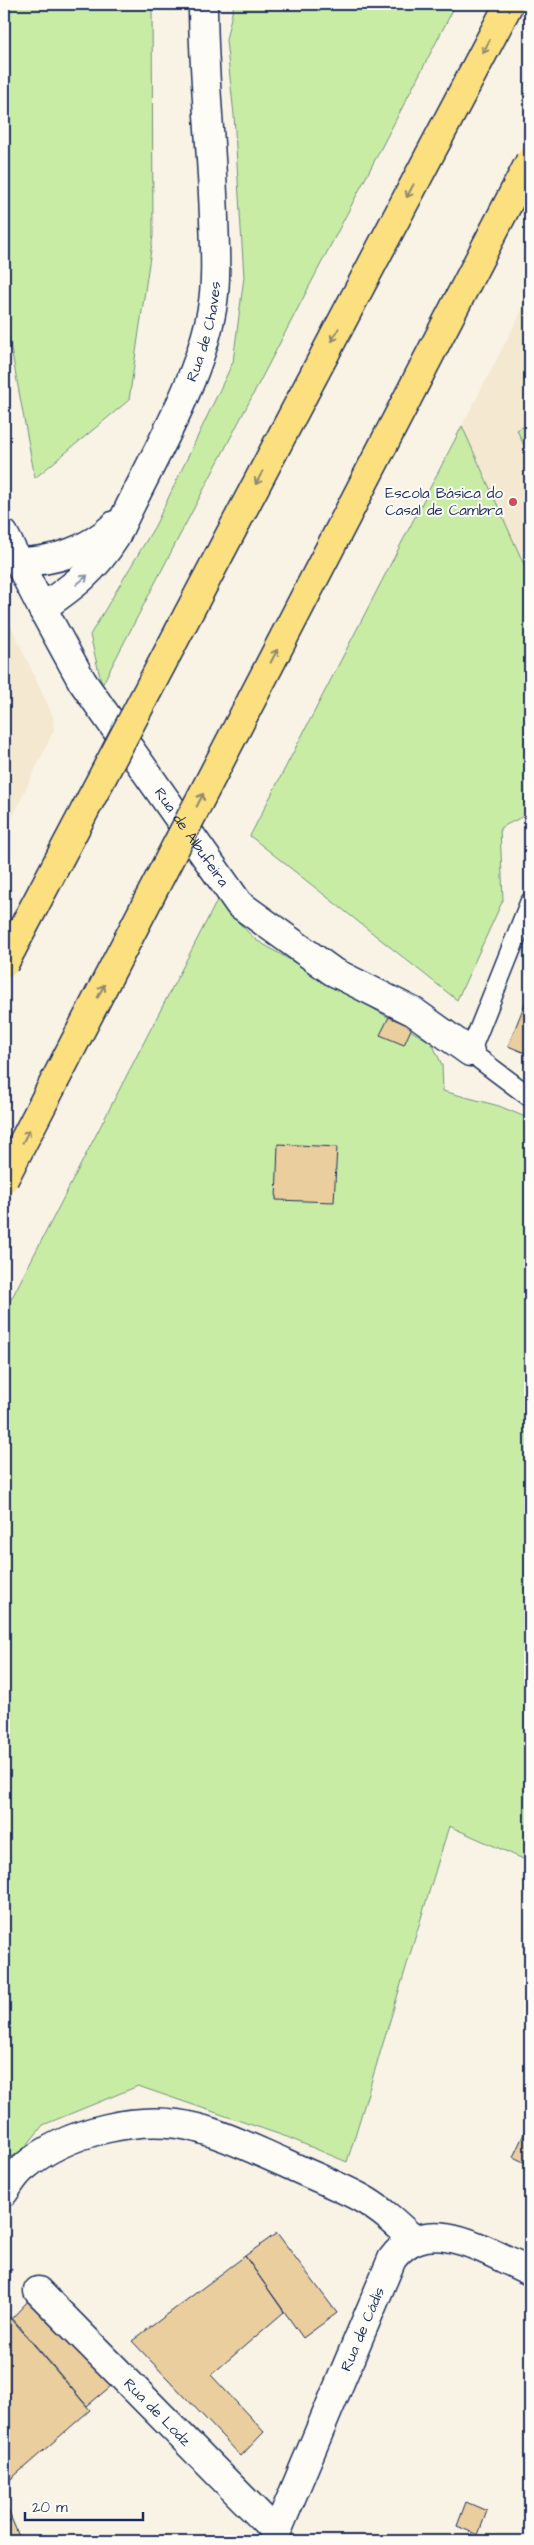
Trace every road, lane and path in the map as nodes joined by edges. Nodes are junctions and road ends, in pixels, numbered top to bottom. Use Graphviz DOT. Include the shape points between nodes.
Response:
graph roads {
  1 [pos="203,4"];
  2 [pos="508,4"];
  3 [pos="530,162"];
  4 [pos="125,515"];
  5 [pos="4,534"];
  6 [pos="19,562"];
  7 [pos="42,608"];
  8 [pos="530,902"];
  9 [pos="4,964"];
  10 [pos="470,1052"];
  11 [pos="530,1097"];
  12 [pos="4,1179"];
  13 [pos="4,2192"];
  14 [pos="414,2240"];
  15 [pos="530,2271"];
  16 [pos="38,2291"];
  17 [pos="275,2537"];
  1 -- 4 [label="street, Rua de Chaves" via="215,241 212,309 190,381"];
  2 -- 9 [label="highway, one-way, bridge"];
  12 -- 3 [label="highway, one-way, bridge"];
  4 -- 6 [label="street" via="86,548 40,562"];
  7 -- 4 [label="street, Rua de Chaves, one-way" via="82,581 93,569 115,538"];
  5 -- 6 [label="street, Rua de Albufeira"];
  6 -- 7 [label="street, Rua de Albufeira"];
  7 -- 10 [label="street, Rua de Albufeira" via="82,681 239,904 332,971 414,1012"];
  8 -- 10 [label="lane"];
  10 -- 11 [label="lane"];
  13 -- 14 [label="street" via="22,2168 48,2151 82,2136 136,2122 176,2124 235,2141 362,2198"];
  14 -- 15 [label="street" via="426,2236 449,2236"];
  14 -- 17 [label="street, Rua de Cádis" via="401,2248 392,2260"];
  16 -- 17 [label="street, Rua de Lodz"];
}
